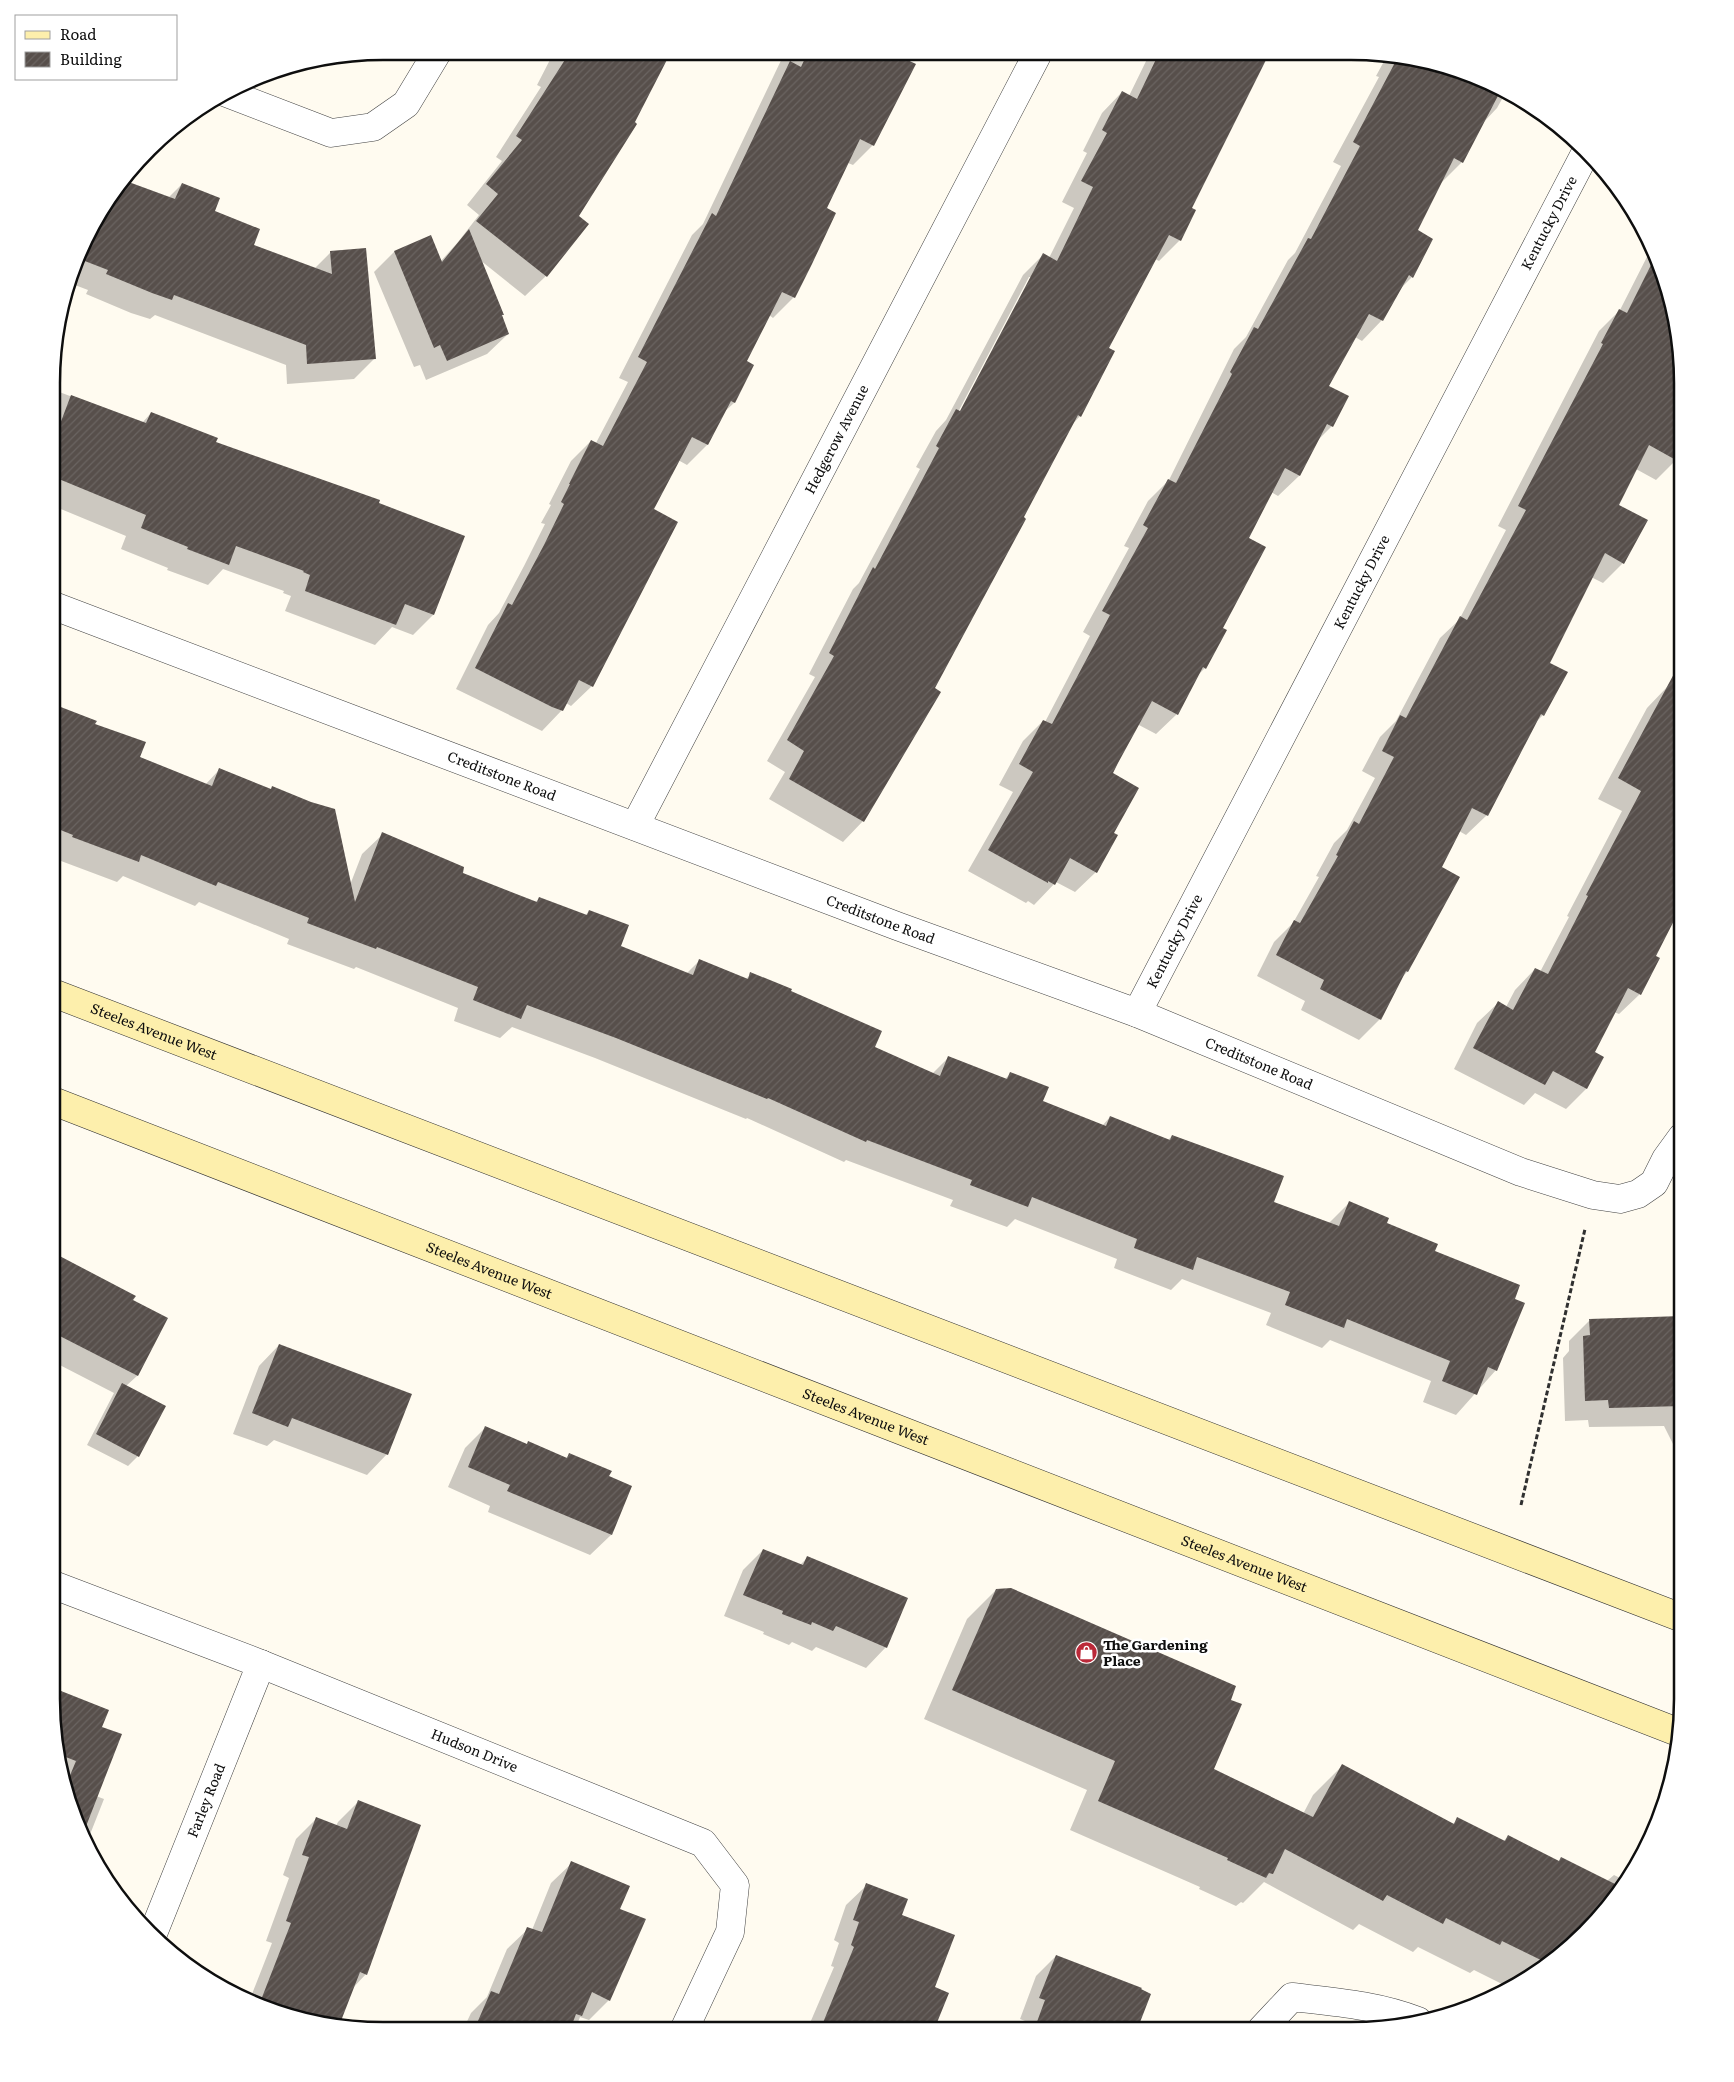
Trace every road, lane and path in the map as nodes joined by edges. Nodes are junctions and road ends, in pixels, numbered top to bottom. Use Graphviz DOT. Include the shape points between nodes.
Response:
graph roads {
  1 [pos="433,60"];
  2 [pos="1034,60"];
  3 [pos="234,96"];
  4 [pos="1583,159"];
  5 [pos="60,608"];
  6 [pos="634,826"];
  7 [pos="60,996"];
  8 [pos="1137,1013"];
  9 [pos="60,1104"];
  10 [pos="1674,1148"];
  11 [pos="1593,1195"];
  12 [pos="1521,1504"];
  13 [pos="60,1587"];
  14 [pos="1674,1615"];
  15 [pos="261,1664"];
  16 [pos="1672,1730"];
  17 [pos="155,1927"];
  18 [pos="1408,2017"];
  19 [pos="688,2022"];
  20 [pos="1269,2022"];
  1 -- 3 [label="street" via="406,104 373,127 331,133"];
  2 -- 6 [label="street, Hedgerow Avenue"];
  4 -- 8 [label="street, Kentucky Drive"];
  5 -- 6 [label="street, Creditstone Road"];
  6 -- 8 [label="street, Creditstone Road"];
  7 -- 14 [label="main road, Steeles Avenue West"];
  8 -- 11 [label="street, Creditstone Road" via="1521,1172"];
  9 -- 16 [label="main road, Steeles Avenue West"];
  10 -- 11 [label="street, Creditstone Road" via="1654,1183 1638,1194 1620,1199"];
  11 -- 12 [label="path"];
  13 -- 15 [label="street, Hudson Drive"];
  15 -- 17 [label="street, Farley Road"];
  15 -- 19 [label="street, Hudson Drive" via="703,1843 735,1885 730,1932"];
  18 -- 20 [label="street" via="1393,2011 1292,1997"];
}
